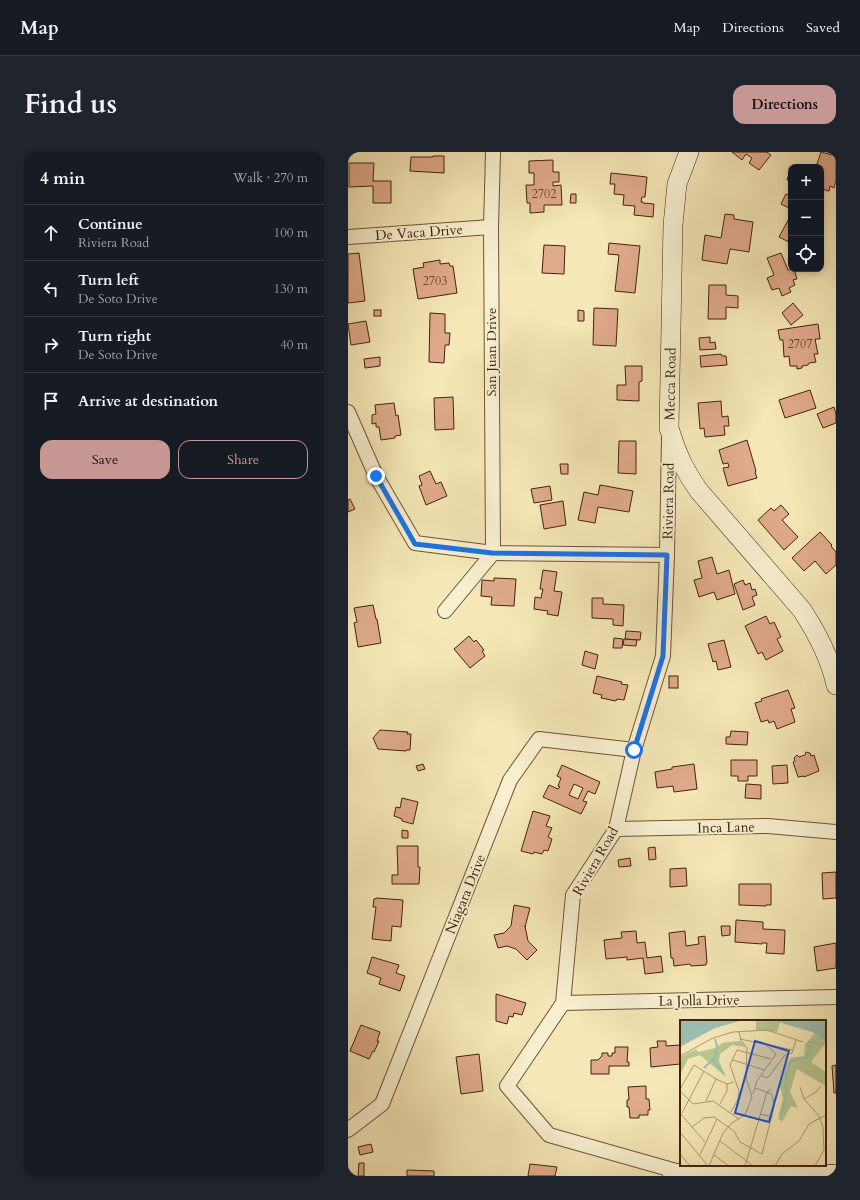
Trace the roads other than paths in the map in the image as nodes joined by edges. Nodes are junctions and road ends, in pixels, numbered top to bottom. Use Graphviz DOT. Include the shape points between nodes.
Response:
graph roads {
  1 [pos="493,152"];
  2 [pos="689,152"];
  3 [pos="491,227"];
  4 [pos="348,237"];
  5 [pos="348,412"];
  6 [pos="669,428"];
  7 [pos="492,553"];
  8 [pos="667,555"];
  9 [pos="445,611"];
  10 [pos="836,685"];
  11 [pos="634,750"];
  12 [pos="616,829"];
  13 [pos="836,832"];
  14 [pos="836,997"];
  15 [pos="563,1003"];
  16 [pos="348,1130"];
  17 [pos="836,1172"];
  18 [pos="673,1173"];
  1 -- 3 [label="street, San Juan Drive"];
  2 -- 6 [label="street, Mecca Road" via="677,184 673,225"];
  3 -- 4 [label="street, De Vaca Drive"];
  3 -- 7 [label="street, San Juan Drive"];
  5 -- 7 [label="street" via="376,476 415,544"];
  6 -- 8 [label="street, Riviera Road"];
  6 -- 10 [label="street, Mecca Road" via="676,453 699,491 802,610 816,631"];
  7 -- 8 [label="street"];
  7 -- 9 [label="street"];
  8 -- 11 [label="street, Riviera Road" via="663,656"];
  11 -- 12 [label="street, Riviera Road"];
  11 -- 16 [label="street, Niagara Drive" via="539,739 510,780 382,1104"];
  12 -- 13 [label="street, Inca Lane" via="768,826"];
  12 -- 15 [label="street, Riviera Road" via="573,895"];
  14 -- 15 [label="street, La Jolla Drive"];
  15 -- 18 [label="street, Riviera Road" via="507,1086 549,1135"];
  17 -- 18 [label="street"];
}
